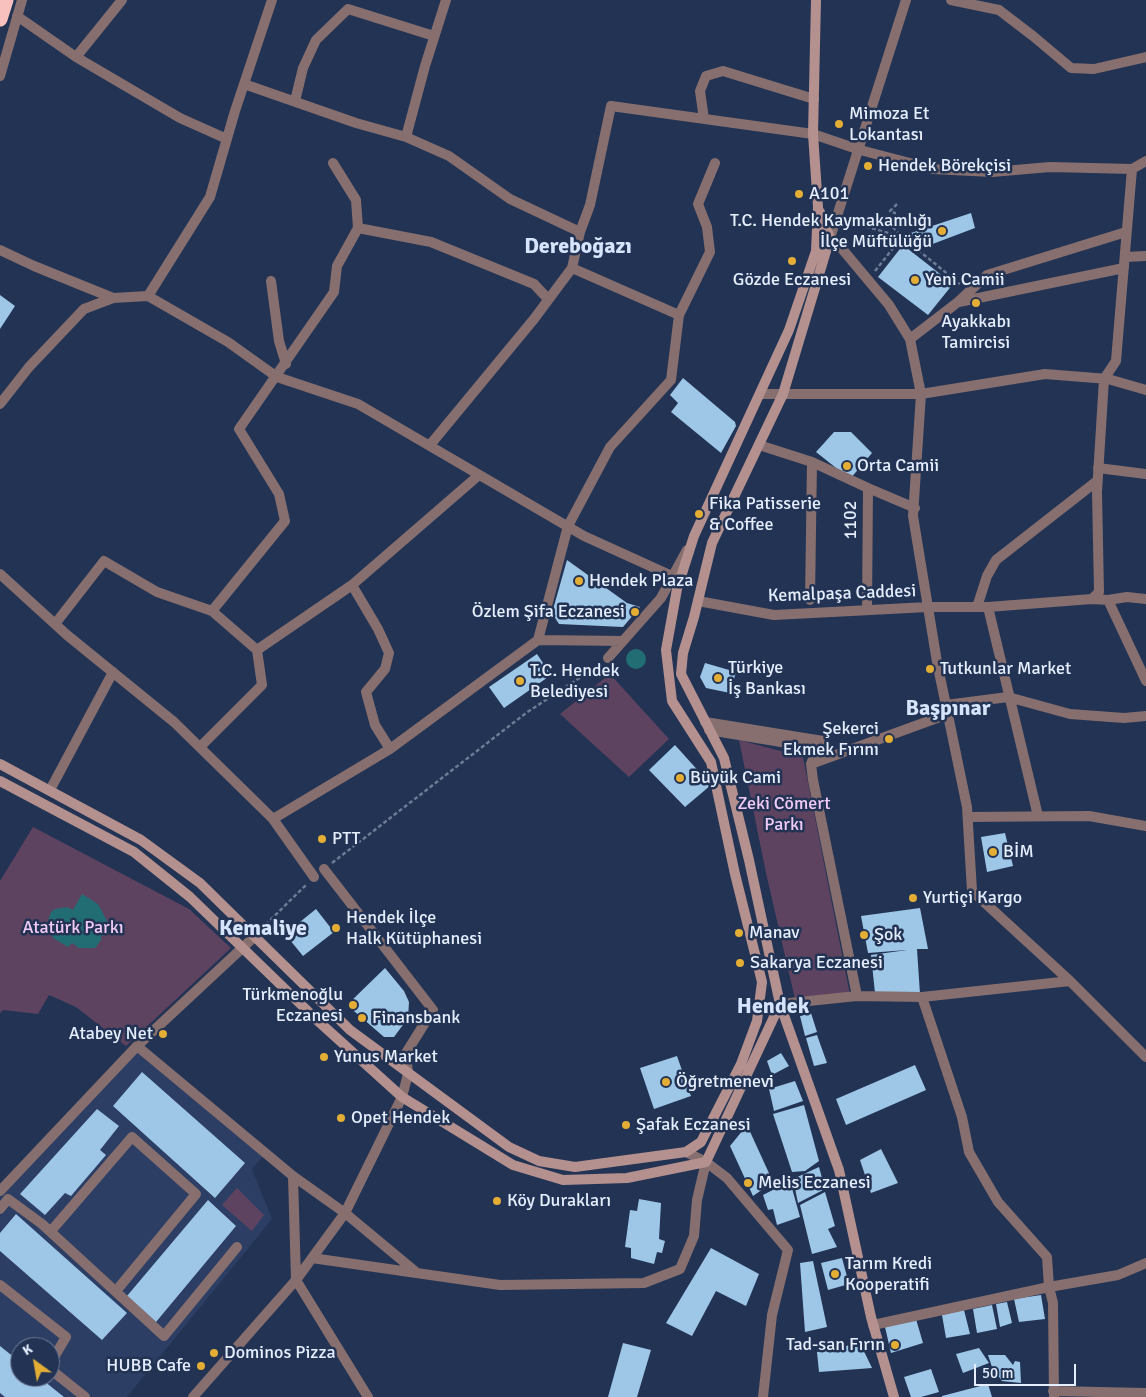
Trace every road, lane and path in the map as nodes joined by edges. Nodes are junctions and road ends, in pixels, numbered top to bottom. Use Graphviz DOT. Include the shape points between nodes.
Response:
graph roads {
  1 [pos="6,0"];
  2 [pos="22,0"];
  3 [pos="122,0"];
  4 [pos="272,0"];
  5 [pos="446,0"];
  6 [pos="816,0"];
  7 [pos="906,0"];
  8 [pos="951,0"];
  9 [pos="17,16"];
  10 [pos="0,20"];
  11 [pos="434,36"];
  12 [pos="76,57"];
  13 [pos="1146,57"];
  14 [pos="0,76"];
  15 [pos="244,84"];
  16 [pos="814,99"];
  17 [pos="295,101"];
  18 [pos="704,119"];
  19 [pos="813,134"];
  20 [pos="406,137"];
  21 [pos="227,139"];
  22 [pos="860,150"];
  23 [pos="1146,161"];
  24 [pos="333,163"];
  25 [pos="715,163"];
  26 [pos="1132,169"];
  27 [pos="897,204"];
  28 [pos="818,206"];
  29 [pos="836,217"];
  30 [pos="358,228"];
  31 [pos="580,232"];
  32 [pos="1126,232"];
  33 [pos="902,237"];
  34 [pos="834,241"];
  35 [pos="0,250"];
  36 [pos="816,251"];
  37 [pos="1146,256"];
  38 [pos="1125,263"];
  39 [pos="572,268"];
  40 [pos="868,280"];
  41 [pos="271,281"];
  42 [pos="969,292"];
  43 [pos="148,296"];
  44 [pos="113,298"];
  45 [pos="548,299"];
  46 [pos="958,302"];
  47 [pos="679,316"];
  48 [pos="910,339"];
  49 [pos="286,364"];
  50 [pos="277,377"];
  51 [pos="1104,379"];
  52 [pos="1146,390"];
  53 [pos="761,394"];
  54 [pos="783,394"];
  55 [pos="921,394"];
  56 [pos="0,404"];
  57 [pos="430,445"];
  58 [pos="759,445"];
  59 [pos="812,462"];
  60 [pos="1098,468"];
  61 [pos="479,474"];
  62 [pos="1146,474"];
  63 [pos="1097,481"];
  64 [pos="868,488"];
  65 [pos="915,508"];
  66 [pos="568,526"];
  67 [pos="694,536"];
  68 [pos="0,574"];
  69 [pos="672,576"];
  70 [pos="352,585"];
  71 [pos="1092,599"];
  72 [pos="1146,599"];
  73 [pos="810,600"];
  74 [pos="1108,600"];
  75 [pos="698,601"];
  76 [pos="928,607"];
  77 [pos="982,607"];
  78 [pos="867,610"];
  79 [pos="212,611"];
  80 [pos="56,624"];
  81 [pos="538,640"];
  82 [pos="623,641"];
  83 [pos="257,650"];
  84 [pos="608,658"];
  85 [pos="113,672"];
  86 [pos="1146,681"];
  87 [pos="1008,697"];
  88 [pos="947,710"];
  89 [pos="1146,716"];
  90 [pos="707,726"];
  91 [pos="200,747"];
  92 [pos="390,749"];
  93 [pos="0,764"];
  94 [pos="811,764"];
  95 [pos="0,781"];
  96 [pos="50,790"];
  97 [pos="1038,816"];
  98 [pos="968,817"];
  99 [pos="273,819"];
  100 [pos="1146,826"];
  101 [pos="324,870"];
  102 [pos="314,877"];
  103 [pos="253,938"];
  104 [pos="243,949"];
  105 [pos="1070,981"];
  106 [pos="762,982"];
  107 [pos="857,996"];
  108 [pos="922,997"];
  109 [pos="780,1004"];
  110 [pos="137,1046"];
  111 [pos="1146,1057"];
  112 [pos="408,1074"];
  113 [pos="402,1097"];
  114 [pos="686,1152"];
  115 [pos="706,1162"];
  116 [pos="293,1176"];
  117 [pos="0,1191"];
  118 [pos="0,1209"];
  119 [pos="345,1213"];
  120 [pos="51,1231"];
  121 [pos="237,1247"];
  122 [pos="312,1258"];
  123 [pos="1146,1263"];
  124 [pos="416,1273"];
  125 [pos="296,1280"];
  126 [pos="0,1285"];
  127 [pos="1049,1287"];
  128 [pos="116,1291"];
  129 [pos="873,1325"];
  130 [pos="60,1347"];
  131 [pos="60,1377"];
  132 [pos="1146,1393"];
  133 [pos="1053,1394"];
  134 [pos="85,1397"];
  135 [pos="193,1397"];
  136 [pos="368,1397"];
  137 [pos="763,1397"];
  138 [pos="894,1397"];
  1 -- 10 [label="highway"];
  2 -- 9 [label="street"];
  3 -- 12 [label="street"];
  4 -- 15 [label="street"];
  5 -- 11 [label="street"];
  6 -- 16 [label="main road"];
  7 -- 22 [label="street"];
  8 -- 13 [label="street" via="999,10 1071,68 1094,69"];
  9 -- 12 [label="street"];
  9 -- 14 [label="street"];
  11 -- 17 [label="street" via="348,9 316,40 303,68"];
  11 -- 20 [label="street"];
  12 -- 21 [label="street" via="180,118"];
  15 -- 17 [label="street"];
  15 -- 21 [label="street"];
  16 -- 18 [label="street" via="723,71 706,76 700,91"];
  16 -- 19 [label="main road"];
  17 -- 20 [label="street"];
  18 -- 19 [label="street"];
  18 -- 31 [label="street" via="611,106 590,205"];
  19 -- 22 [label="street"];
  19 -- 28 [label="main road"];
  20 -- 31 [label="street" via="449,156 510,199"];
  21 -- 43 [label="street" via="210,197"];
  22 -- 26 [label="street" via="934,169 992,172 1050,167"];
  22 -- 29 [label="street"];
  23 -- 26 [label="street"];
  24 -- 30 [label="street" via="356,200"];
  25 -- 47 [label="street" via="698,204 707,227 710,252"];
  26 -- 32 [label="street"];
  27 -- 33 [label="path" via="890,211 895,213 890,223"];
  28 -- 34 [label="main road"];
  28 -- 36 [label="main road"];
  29 -- 33 [label="path"];
  29 -- 34 [label="street"];
  30 -- 45 [label="street" via="440,245 476,258 534,284"];
  30 -- 49 [label="street" via="337,266 334,292"];
  31 -- 39 [label="street"];
  32 -- 38 [label="street"];
  32 -- 42 [label="street" via="987,275"];
  33 -- 34 [label="path"];
  33 -- 40 [label="path"];
  33 -- 42 [label="path"];
  34 -- 36 [label="main road"];
  34 -- 40 [label="street"];
  34 -- 54 [label="main road"];
  35 -- 44 [label="street"];
  36 -- 53 [label="main road" via="789,330"];
  37 -- 38 [label="street"];
  38 -- 46 [label="street"];
  38 -- 51 [label="street" via="1116,361"];
  39 -- 45 [label="street"];
  39 -- 47 [label="street"];
  40 -- 48 [label="street" via="890,305"];
  41 -- 49 [label="street" via="279,341"];
  42 -- 46 [label="street"];
  43 -- 44 [label="street"];
  43 -- 50 [label="street" via="228,342"];
  44 -- 56 [label="street" via="84,309 29,367"];
  45 -- 57 [label="street"];
  46 -- 48 [label="street"];
  47 -- 66 [label="street" via="671,380 610,447"];
  48 -- 55 [label="street"];
  49 -- 50 [label="street"];
  50 -- 57 [label="street" via="358,404"];
  50 -- 79 [label="street" via="239,429 279,494 285,521"];
  51 -- 52 [label="street"];
  51 -- 55 [label="street" via="1045,374"];
  51 -- 60 [label="street"];
  53 -- 54 [label="street"];
  53 -- 67 [label="main road"];
  54 -- 55 [label="street"];
  54 -- 58 [label="main road"];
  55 -- 65 [label="street"];
  57 -- 61 [label="street"];
  58 -- 59 [label="street, 1102"];
  58 -- 75 [label="main road" via="712,543"];
  59 -- 64 [label="street, 1102"];
  59 -- 73 [label="street"];
  60 -- 62 [label="street"];
  60 -- 63 [label="street"];
  61 -- 66 [label="street"];
  61 -- 70 [label="street"];
  63 -- 71 [label="street" via="1098,592"];
  63 -- 77 [label="street" via="996,560 988,576"];
  64 -- 65 [label="street"];
  64 -- 78 [label="street, 1102"];
  65 -- 76 [label="street" via="913,516"];
  66 -- 69 [label="street"];
  66 -- 81 [label="street"];
  67 -- 69 [label="street"];
  67 -- 106 [label="main road" via="678,589 666,650 672,701 711,762"];
  68 -- 80 [label="street"];
  69 -- 82 [label="street" via="661,598"];
  70 -- 83 [label="street"];
  70 -- 92 [label="street" via="388,653 385,669 366,692 375,725"];
  71 -- 74 [label="street, Kemalpaşa Caddesi"];
  71 -- 77 [label="street, Kemalpaşa Caddesi"];
  72 -- 74 [label="street, Kemalpaşa Caddesi"];
  74 -- 86 [label="street"];
  75 -- 78 [label="street, Kemalpaşa Caddesi" via="774,615"];
  75 -- 90 [label="main road" via="682,653 682,674"];
  76 -- 77 [label="street, Kemalpaşa Caddesi"];
  76 -- 78 [label="street, Kemalpaşa Caddesi"];
  76 -- 88 [label="street"];
  77 -- 87 [label="street"];
  79 -- 80 [label="street" via="157,592 104,561"];
  79 -- 83 [label="street"];
  80 -- 85 [label="street"];
  81 -- 82 [label="street"];
  81 -- 92 [label="street"];
  82 -- 84 [label="street"];
  83 -- 91 [label="street" via="262,685"];
  84 -- 101 [label="path" via="526,713"];
  85 -- 91 [label="street"];
  85 -- 96 [label="street"];
  87 -- 88 [label="street"];
  87 -- 89 [label="street" via="1070,714 1124,718"];
  87 -- 97 [label="street"];
  88 -- 94 [label="street"];
  88 -- 98 [label="street"];
  90 -- 94 [label="street" via="817,748"];
  90 -- 109 [label="main road" via="724,758"];
  91 -- 99 [label="street"];
  92 -- 99 [label="street"];
  93 -- 96 [label="main road"];
  94 -- 107 [label="street" via="832,884"];
  95 -- 104 [label="main road" via="134,852 190,897"];
  96 -- 103 [label="main road" via="141,840 200,883"];
  97 -- 98 [label="street"];
  97 -- 100 [label="street" via="1089,816"];
  98 -- 105 [label="street" via="972,891"];
  99 -- 102 [label="street"];
  101 -- 112 [label="street" via="433,1010 406,1053"];
  102 -- 103 [label="path"];
  103 -- 104 [label="street"];
  103 -- 112 [label="main road" via="350,1030"];
  104 -- 110 [label="street"];
  104 -- 113 [label="main road"];
  105 -- 108 [label="street"];
  105 -- 111 [label="street"];
  106 -- 109 [label="main road"];
  106 -- 114 [label="main road" via="757,1020 741,1064 701,1142"];
  107 -- 108 [label="street"];
  107 -- 109 [label="street"];
  108 -- 127 [label="street" via="962,1117 969,1152 998,1202 1047,1257"];
  109 -- 115 [label="main road"];
  109 -- 129 [label="main road" via="839,1170"];
  110 -- 116 [label="street"];
  110 -- 117 [label="street"];
  112 -- 113 [label="street"];
  112 -- 114 [label="main road" via="509,1146 539,1161 575,1167"];
  113 -- 115 [label="main road" via="513,1165 563,1180 627,1178"];
  113 -- 119 [label="street"];
  114 -- 115 [label="street"];
  115 -- 124 [label="street" via="697,1200 694,1236 680,1268 644,1283 500,1285"];
  115 -- 137 [label="street" via="726,1178 788,1250 772,1315"];
  116 -- 119 [label="street"];
  116 -- 125 [label="street"];
  118 -- 120 [label="street" via="8,1199"];
  119 -- 122 [label="street"];
  119 -- 124 [label="street"];
  120 -- 128 [label="street"];
  120 -- 128 [label="street" via="132,1137 196,1194"];
  121 -- 128 [label="street" via="164,1336"];
  122 -- 124 [label="street"];
  122 -- 125 [label="street"];
  123 -- 127 [label="street" via="1118,1275"];
  125 -- 135 [label="street"];
  125 -- 136 [label="street"];
  126 -- 130 [label="street" via="66,1337"];
  127 -- 129 [label="street"];
  127 -- 133 [label="street" via="1053,1303"];
  129 -- 138 [label="main road"];
  131 -- 134 [label="street"];
  132 -- 133 [label="street"];
}
